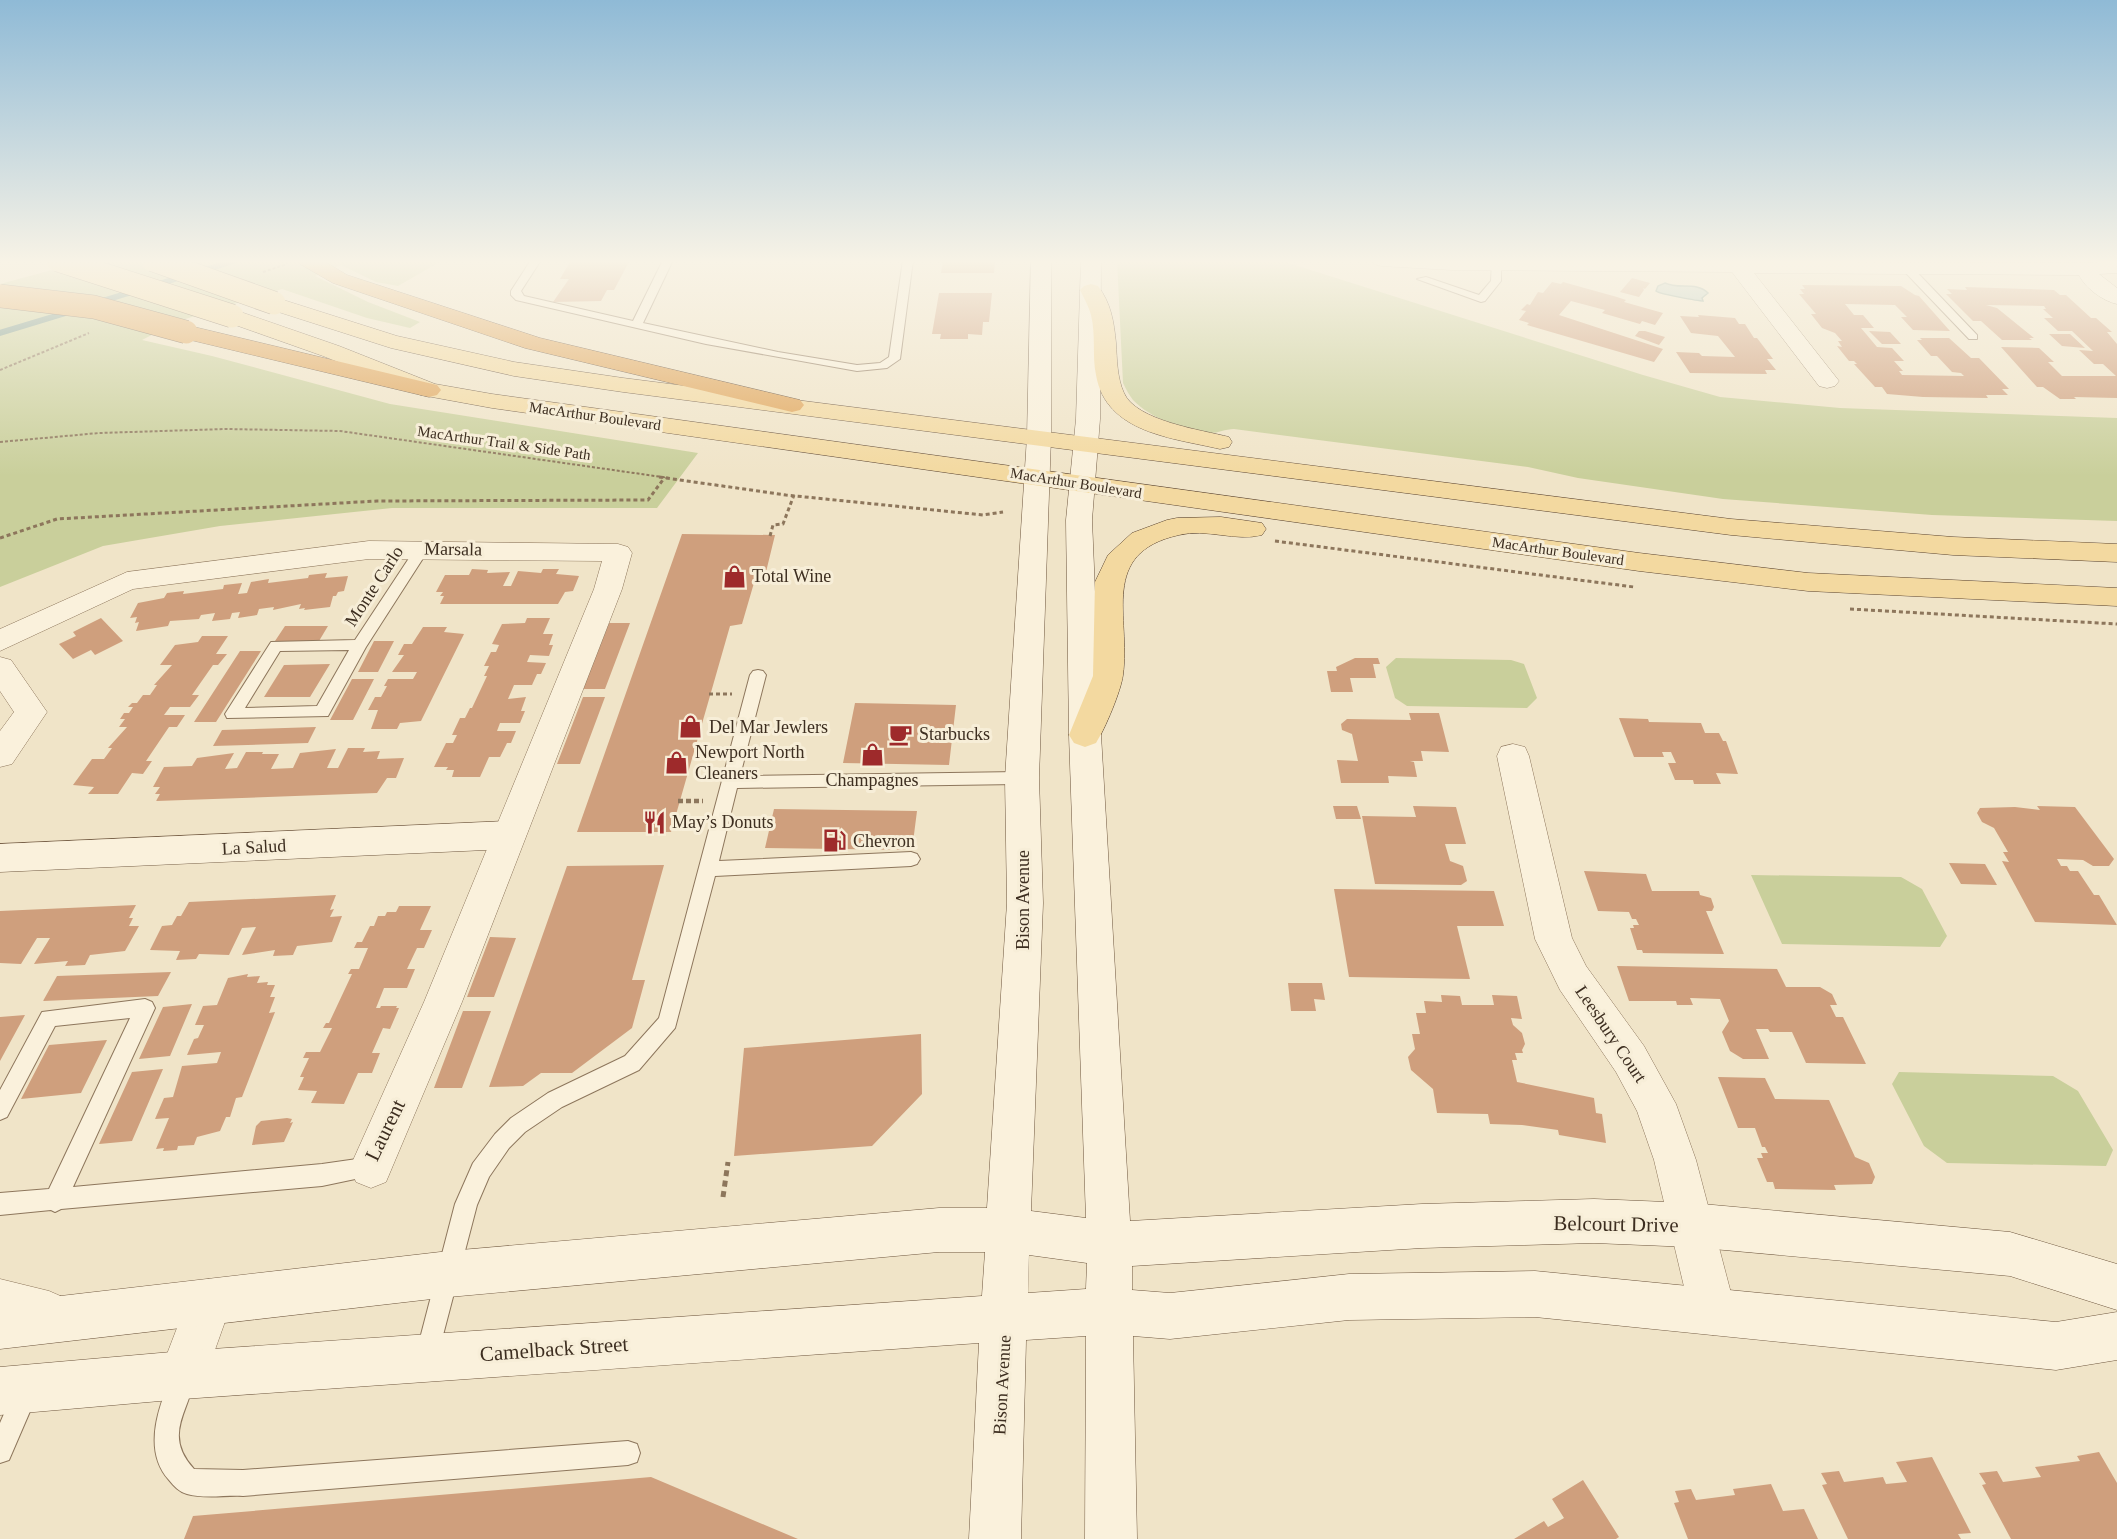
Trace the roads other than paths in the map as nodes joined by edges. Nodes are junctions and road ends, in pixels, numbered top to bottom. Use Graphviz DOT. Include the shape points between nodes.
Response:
graph roads {
  1 [pos="185,332"];
  2 [pos="277,332"];
  3 [pos="363,332"];
  4 [pos="498,332"];
  5 [pos="669,332"];
  6 [pos="898,332"];
  7 [pos="1040,332"];
  8 [pos="1090,332"];
  9 [pos="1103,332"];
  10 [pos="1789,332"];
  11 [pos="1968,332"];
  12 [pos="1972,336"];
  13 [pos="1827,381"];
  14 [pos="429,390"];
  15 [pos="792,405"];
  16 [pos="1039,437"];
  17 [pos="1086,444"];
  18 [pos="1036,476"];
  19 [pos="1082,485"];
  20 [pos="1616,511"];
  21 [pos="422,549"];
  22 [pos="2117,552"];
  23 [pos="1590,556"];
  24 [pos="2117,597"];
  25 [pos="0,641"];
  26 [pos="359,645"];
  27 [pos="0,668"];
  28 [pos="758,675"];
  29 [pos="1085,735"];
  30 [pos="0,755"];
  31 [pos="1513,756"];
  32 [pos="1022,778"];
  33 [pos="729,782"];
  34 [pos="508,835"];
  35 [pos="0,858"];
  36 [pos="911,859"];
  37 [pos="707,868"];
  38 [pos="0,1110"];
  39 [pos="371,1167"];
  40 [pos="55,1201"];
  41 [pos="0,1204"];
  42 [pos="1691,1225"];
  43 [pos="1009,1230"];
  44 [pos="1109,1244"];
  45 [pos="449,1274"];
  46 [pos="2117,1287"];
  47 [pos="0,1302"];
  48 [pos="209,1302"];
  49 [pos="1107,1311"];
  50 [pos="1713,1312"];
  51 [pos="63,1318"];
  52 [pos="1005,1318"];
  53 [pos="0,1326"];
  54 [pos="2117,1336"];
  55 [pos="427,1358"];
  56 [pos="183,1375"];
  57 [pos="14,1390"];
  58 [pos="0,1451"];
  59 [pos="628,1453"];
  60 [pos="995,1539"];
  61 [pos="1111,1539"];
  1 -- 14 [label="highway, bridge"];
  2 -- 14 [label="main road, MacArthur Boulevard, bridge"];
  3 -- 15 [label="main road, MacArthur Boulevard, bridge" via="514,369"];
  4 -- 15 [label="highway"];
  5 -- 6 [label="lane" via="857,368 883,366 894,359"];
  7 -- 16 [label="street, Bison Avenue"];
  8 -- 17 [label="street"];
  9 -- 20 [label="main road" via="1112,394 1130,414 1164,429 1209,441 1539,483"];
  10 -- 13 [label="street"];
  11 -- 12 [label="lane"];
  14 -- 18 [label="main road, MacArthur Boulevard"];
  15 -- 16 [label="main road, MacArthur Boulevard"];
  16 -- 17 [label="main road, MacArthur Boulevard"];
  16 -- 18 [label="street, Bison Avenue"];
  17 -- 19 [label="street"];
  17 -- 20 [label="main road, MacArthur Boulevard"];
  18 -- 19 [label="main road, MacArthur Boulevard"];
  18 -- 32 [label="street, Bison Avenue"];
  19 -- 23 [label="main road, MacArthur Boulevard"];
  19 -- 29 [label="street"];
  20 -- 22 [label="main road, MacArthur Boulevard" via="1855,539"];
  21 -- 25 [label="street, Marsala" via="369,550 127,581"];
  21 -- 26 [label="lane, Monte Carlo"];
  21 -- 34 [label="street, Marsala" via="618,554 608,589"];
  23 -- 24 [label="main road, MacArthur Boulevard" via="1808,582"];
  23 -- 29 [label="main road" via="1468,558 1221,525 1177,526 1142,539 1118,561 1108,582 1108,676"];
  26 -- 26 [label="lane, Monte Carlo" via="322,712 233,714 276,646"];
  27 -- 30 [label="street" via="32,712"];
  28 -- 33 [label="lane"];
  29 -- 44 [label="street"];
  31 -- 42 [label="street, Leesbury Court" via="1554,939 1573,978 1630,1059 1655,1104 1675,1160"];
  32 -- 33 [label="lane"];
  32 -- 43 [label="street, Bison Avenue" via="1025,903"];
  33 -- 37 [label="lane"];
  34 -- 35 [label="street, La Salud"];
  34 -- 39 [label="street, Laurent" via="443,1002"];
  36 -- 37 [label="lane"];
  37 -- 45 [label="lane" via="668,1022 632,1063 555,1100 502,1141 481,1170 466,1204"];
  38 -- 40 [label="lane" via="49,1018 145,1008"];
  39 -- 40 [label="lane, Laurent"];
  40 -- 41 [label="lane, Laurent"];
  42 -- 44 [label="street, Belcourt Drive" via="1594,1221 1422,1226"];
  42 -- 46 [label="street, Belcourt Drive" via="2010,1254"];
  42 -- 50 [label="street, Leesbury Court"];
  43 -- 44 [label="street"];
  43 -- 45 [label="street" via="939,1230"];
  43 -- 52 [label="street, Bison Avenue"];
  44 -- 49 [label="street"];
  45 -- 48 [label="street"];
  45 -- 55 [label="lane"];
  47 -- 51 [label="street"];
  48 -- 51 [label="street"];
  48 -- 56 [label="street"];
  49 -- 50 [label="street" via="1170,1316 1349,1297 1535,1294"];
  49 -- 52 [label="street, Camelback Street"];
  49 -- 61 [label="street"];
  50 -- 54 [label="street" via="2056,1346"];
  51 -- 53 [label="street"];
  52 -- 55 [label="street, Camelback Street"];
  52 -- 60 [label="street, Bison Avenue"];
  55 -- 56 [label="street, Camelback Street"];
  56 -- 57 [label="street, Camelback Street"];
  56 -- 59 [label="lane" via="166,1429 170,1462 188,1482 243,1483"];
  57 -- 58 [label="lane"];
}
